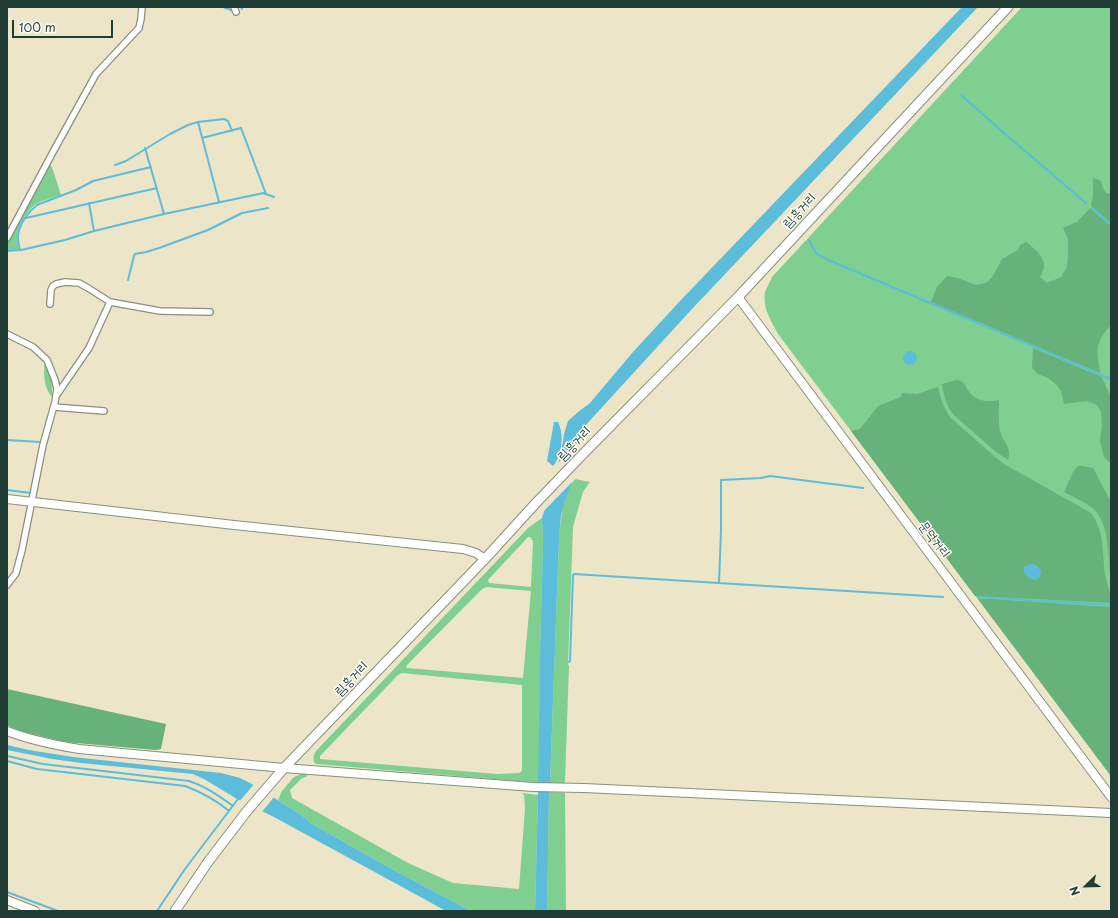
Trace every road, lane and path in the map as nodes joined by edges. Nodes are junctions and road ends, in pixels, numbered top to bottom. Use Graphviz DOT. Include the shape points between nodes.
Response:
graph roads {
  1 [pos="142,7"];
  2 [pos="1008,7"];
  3 [pos="7,238"];
  4 [pos="738,297"];
  5 [pos="110,302"];
  6 [pos="50,304"];
  7 [pos="210,312"];
  8 [pos="7,334"];
  9 [pos="56,396"];
  10 [pos="54,407"];
  11 [pos="104,411"];
  12 [pos="7,499"];
  13 [pos="32,502"];
  14 [pos="485,559"];
  15 [pos="7,585"];
  16 [pos="7,730"];
  17 [pos="284,768"];
  18 [pos="1111,797"];
  19 [pos="1107,813"];
  20 [pos="7,900"];
  21 [pos="23,909"];
  22 [pos="35,911"];
  23 [pos="175,911"];
  1 -- 3 [label="street" via="139,28 96,74"];
  2 -- 4 [label="main road, 림흥거리"];
  4 -- 14 [label="main road, 림흥거리" via="584,453"];
  4 -- 18 [label="street, 문덕거리"];
  5 -- 6 [label="street" via="79,283 65,282 53,286"];
  5 -- 7 [label="street" via="160,311"];
  5 -- 9 [label="street" via="90,348"];
  8 -- 9 [label="street" via="33,347 47,360 55,380"];
  9 -- 10 [label="street"];
  10 -- 11 [label="street"];
  10 -- 13 [label="street" via="43,444"];
  12 -- 13 [label="street"];
  13 -- 14 [label="street" via="463,549"];
  13 -- 15 [label="street" via="16,573"];
  14 -- 17 [label="main road, 림흥거리"];
  16 -- 17 [label="street" via="27,738 79,749"];
  17 -- 19 [label="street" via="550,788"];
  17 -- 23 [label="main road, 림흥거리" via="208,862"];
  20 -- 21 [label="street"];
  21 -- 22 [label="street"];
}
